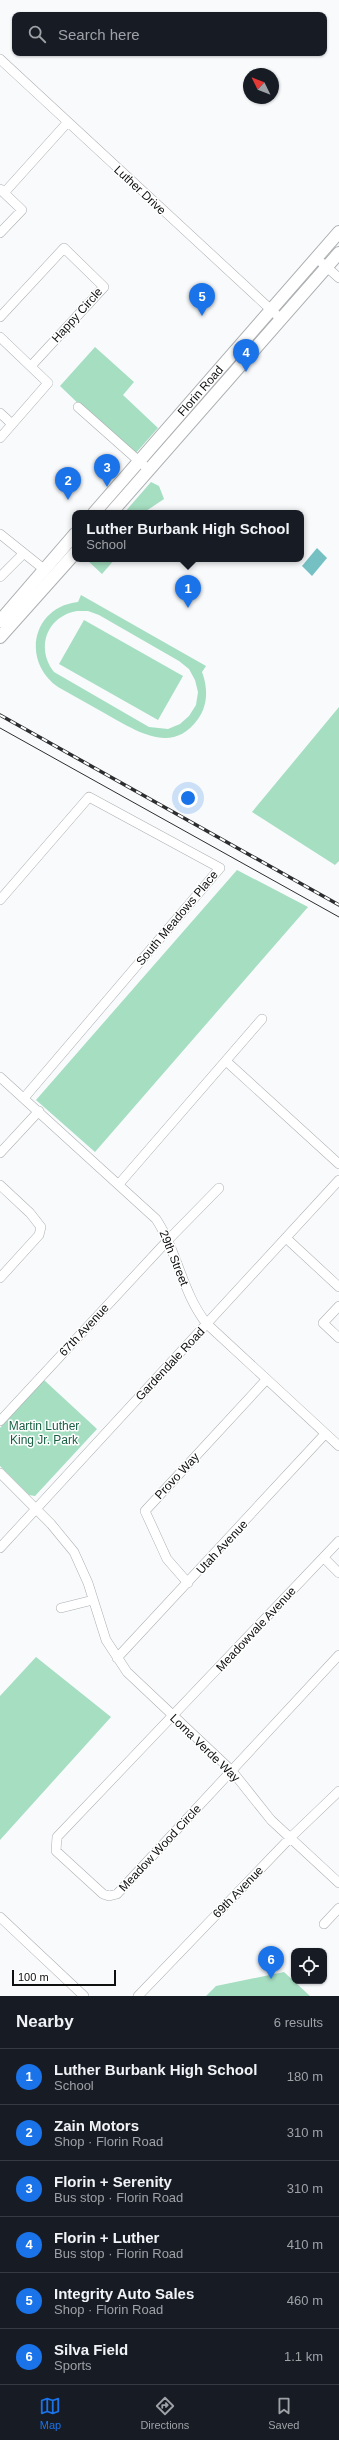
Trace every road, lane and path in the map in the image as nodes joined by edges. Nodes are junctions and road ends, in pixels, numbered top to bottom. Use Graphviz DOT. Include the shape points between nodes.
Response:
graph roads {
  1 [pos="0,58"];
  2 [pos="67,123"];
  3 [pos="2,191"];
  4 [pos="339,232"];
  5 [pos="0,233"];
  6 [pos="339,253"];
  7 [pos="316,259"];
  8 [pos="327,267"];
  9 [pos="339,278"];
  10 [pos="271,310"];
  11 [pos="0,317"];
  12 [pos="281,319"];
  13 [pos="0,338"];
  14 [pos="31,366"];
  15 [pos="78,407"];
  16 [pos="0,413"];
  17 [pos="12,424"];
  18 [pos="0,438"];
  19 [pos="140,462"];
  20 [pos="149,470"];
  21 [pos="97,510"];
  22 [pos="114,510"];
  23 [pos="0,534"];
  24 [pos="72,538"];
  25 [pos="23,554"];
  26 [pos="72,556"];
  27 [pos="45,570"];
  28 [pos="0,577"];
  29 [pos="44,587"];
  30 [pos="0,621"];
  31 [pos="0,637"];
  32 [pos="0,900"];
  33 [pos="262,1019"];
  34 [pos="226,1060"];
  35 [pos="0,1077"];
  36 [pos="24,1098"];
  37 [pos="39,1111"];
  38 [pos="0,1153"];
  39 [pos="339,1164"];
  40 [pos="339,1180"];
  41 [pos="119,1184"];
  42 [pos="0,1185"];
  43 [pos="219,1188"];
  44 [pos="286,1238"];
  45 [pos="168,1240"];
  46 [pos="0,1278"];
  47 [pos="339,1286"];
  48 [pos="339,1306"];
  49 [pos="206,1324"];
  50 [pos="339,1338"];
  51 [pos="266,1380"];
  52 [pos="0,1421"];
  53 [pos="325,1434"];
  54 [pos="339,1446"];
  55 [pos="0,1473"];
  56 [pos="36,1508"];
  57 [pos="339,1541"];
  58 [pos="0,1548"];
  59 [pos="324,1558"];
  60 [pos="339,1573"];
  61 [pos="188,1583"];
  62 [pos="93,1600"];
  63 [pos="61,1608"];
  64 [pos="339,1655"];
  65 [pos="117,1658"];
  66 [pos="173,1717"];
  67 [pos="232,1771"];
  68 [pos="339,1791"];
  69 [pos="290,1838"];
  70 [pos="339,1883"];
  71 [pos="339,1908"];
  72 [pos="0,1917"];
  73 [pos="324,1924"];
  74 [pos="84,1996"];
  75 [pos="138,1996"];
  1 -- 2 [label="street, Luther Drive"];
  2 -- 3 [label="street"];
  2 -- 10 [label="street, Luther Drive"];
  3 -- 5 [label="street" via="22,210"];
  4 -- 7 [label="main road, Florin Road"];
  6 -- 8 [label="main road, Florin Road"];
  7 -- 8 [label="street"];
  7 -- 10 [label="main road, Florin Road"];
  8 -- 9 [label="street"];
  8 -- 12 [label="main road, Florin Road"];
  10 -- 12 [label="street, Luther Drive"];
  10 -- 19 [label="main road, Florin Road"];
  11 -- 14 [label="street, Happy Circle" via="64,248 104,287"];
  12 -- 20 [label="main road, Florin Road"];
  13 -- 14 [label="street"];
  14 -- 17 [label="street" via="48,383"];
  15 -- 19 [label="street"];
  16 -- 17 [label="street"];
  17 -- 18 [label="street"];
  19 -- 20 [label="street"];
  19 -- 21 [label="main road, Florin Road"];
  20 -- 22 [label="main road, Florin Road"];
  23 -- 25 [label="street"];
  24 -- 27 [label="main road"];
  25 -- 27 [label="street"];
  25 -- 28 [label="street"];
  26 -- 29 [label="main road"];
  27 -- 29 [label="main road"];
  27 -- 30 [label="main road"];
  29 -- 31 [label="main road"];
  32 -- 36 [label="street, South Meadows Place" via="89,797 220,868"];
  33 -- 34 [label="street"];
  34 -- 39 [label="street"];
  34 -- 41 [label="street"];
  35 -- 36 [label="street, 29th Street"];
  36 -- 37 [label="street, 29th Street"];
  37 -- 38 [label="street"];
  37 -- 41 [label="street, 29th Street"];
  40 -- 44 [label="street, Gardendale Road"];
  41 -- 45 [label="street, 29th Street" via="156,1219"];
  42 -- 46 [label="street" via="41,1227 40,1235"];
  43 -- 45 [label="street, 67th Avenue"];
  44 -- 47 [label="street"];
  44 -- 49 [label="street, Gardendale Road"];
  45 -- 49 [label="street, 29th Street" via="191,1302"];
  45 -- 52 [label="street, 67th Avenue"];
  48 -- 50 [label="street" via="323,1323"];
  49 -- 51 [label="street, 29th Street"];
  49 -- 56 [label="street, Gardendale Road"];
  51 -- 53 [label="street, 29th Street"];
  51 -- 61 [label="street, Provo Way" via="146,1511 167,1559"];
  53 -- 54 [label="street, 29th Street"];
  53 -- 61 [label="street, Utah Avenue"];
  55 -- 56 [label="street, Loma Verde Way"];
  56 -- 58 [label="street, Gardendale Road"];
  56 -- 62 [label="street, Loma Verde Way" via="64,1537 74,1552"];
  57 -- 59 [label="street, Meadowvale Avenue"];
  59 -- 60 [label="street"];
  59 -- 66 [label="street, Meadowvale Avenue"];
  61 -- 65 [label="street, Utah Avenue"];
  62 -- 63 [label="street"];
  62 -- 65 [label="street, Loma Verde Way" via="101,1627"];
  64 -- 67 [label="street, Meadow Wood Circle"];
  65 -- 66 [label="street, Loma Verde Way" via="138,1684"];
  66 -- 67 [label="street, Loma Verde Way"];
  66 -- 67 [label="street, Meadow Wood Circle" via="57,1837 56,1851 61,1857 103,1894 117,1894"];
  67 -- 69 [label="street, Loma Verde Way" via="271,1820"];
  68 -- 69 [label="street, 69th Avenue"];
  69 -- 70 [label="street, Loma Verde Way"];
  69 -- 75 [label="street, 69th Avenue"];
  71 -- 73 [label="street"];
  72 -- 74 [label="street"];
}
